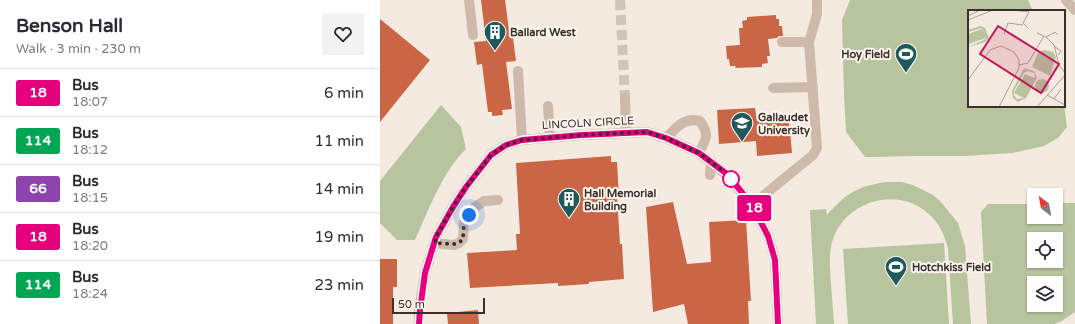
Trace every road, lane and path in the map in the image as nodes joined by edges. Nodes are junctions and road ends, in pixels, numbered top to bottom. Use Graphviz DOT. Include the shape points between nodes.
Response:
graph roads {
  1 [pos="469,0"];
  2 [pos="817,0"];
  3 [pos="1066,0"];
  4 [pos="1075,10"];
  5 [pos="473,35"];
  6 [pos="782,42"];
  7 [pos="809,42"];
  8 [pos="518,71"];
  9 [pos="813,86"];
  10 [pos="773,88"];
  11 [pos="625,98"];
  12 [pos="548,106"];
  13 [pos="626,133"];
  14 [pos="550,137"];
  15 [pos="666,138"];
  16 [pos="522,140"];
  17 [pos="699,153"];
  18 [pos="711,162"];
  19 [pos="710,175"];
  20 [pos="498,200"];
  21 [pos="745,200"];
  22 [pos="435,243"];
  23 [pos="419,324"];
  24 [pos="778,324"];
  1 -- 5 [label="street"];
  2 -- 7 [label="street" via="817,14"];
  3 -- 4 [label="street"];
  6 -- 7 [label="street"];
  7 -- 9 [label="street"];
  8 -- 16 [label="street"];
  9 -- 10 [label="street"];
  9 -- 21 [label="street" via="817,148 813,155"];
  11 -- 13 [label="street"];
  12 -- 14 [label="street"];
  13 -- 14 [label="street, LINCOLN CIRCLE"];
  13 -- 15 [label="street, LINCOLN CIRCLE" via="647,132"];
  14 -- 16 [label="street, LINCOLN CIRCLE"];
  15 -- 17 [label="street, LINCOLN CIRCLE"];
  15 -- 17 [label="street" via="684,122 692,119 700,121 706,129 706,137"];
  16 -- 22 [label="street, LINCOLN CIRCLE" via="506,145 491,155 453,207"];
  17 -- 18 [label="street, LINCOLN CIRCLE"];
  18 -- 19 [label="street"];
  18 -- 21 [label="street, LINCOLN CIRCLE" via="727,174"];
  20 -- 22 [label="street" via="484,201 475,207 464,223 463,239 459,243"];
  21 -- 24 [label="street, LINCOLN CIRCLE" via="768,236 775,260"];
  22 -- 23 [label="street, LINCOLN CIRCLE" via="425,273"];
}
